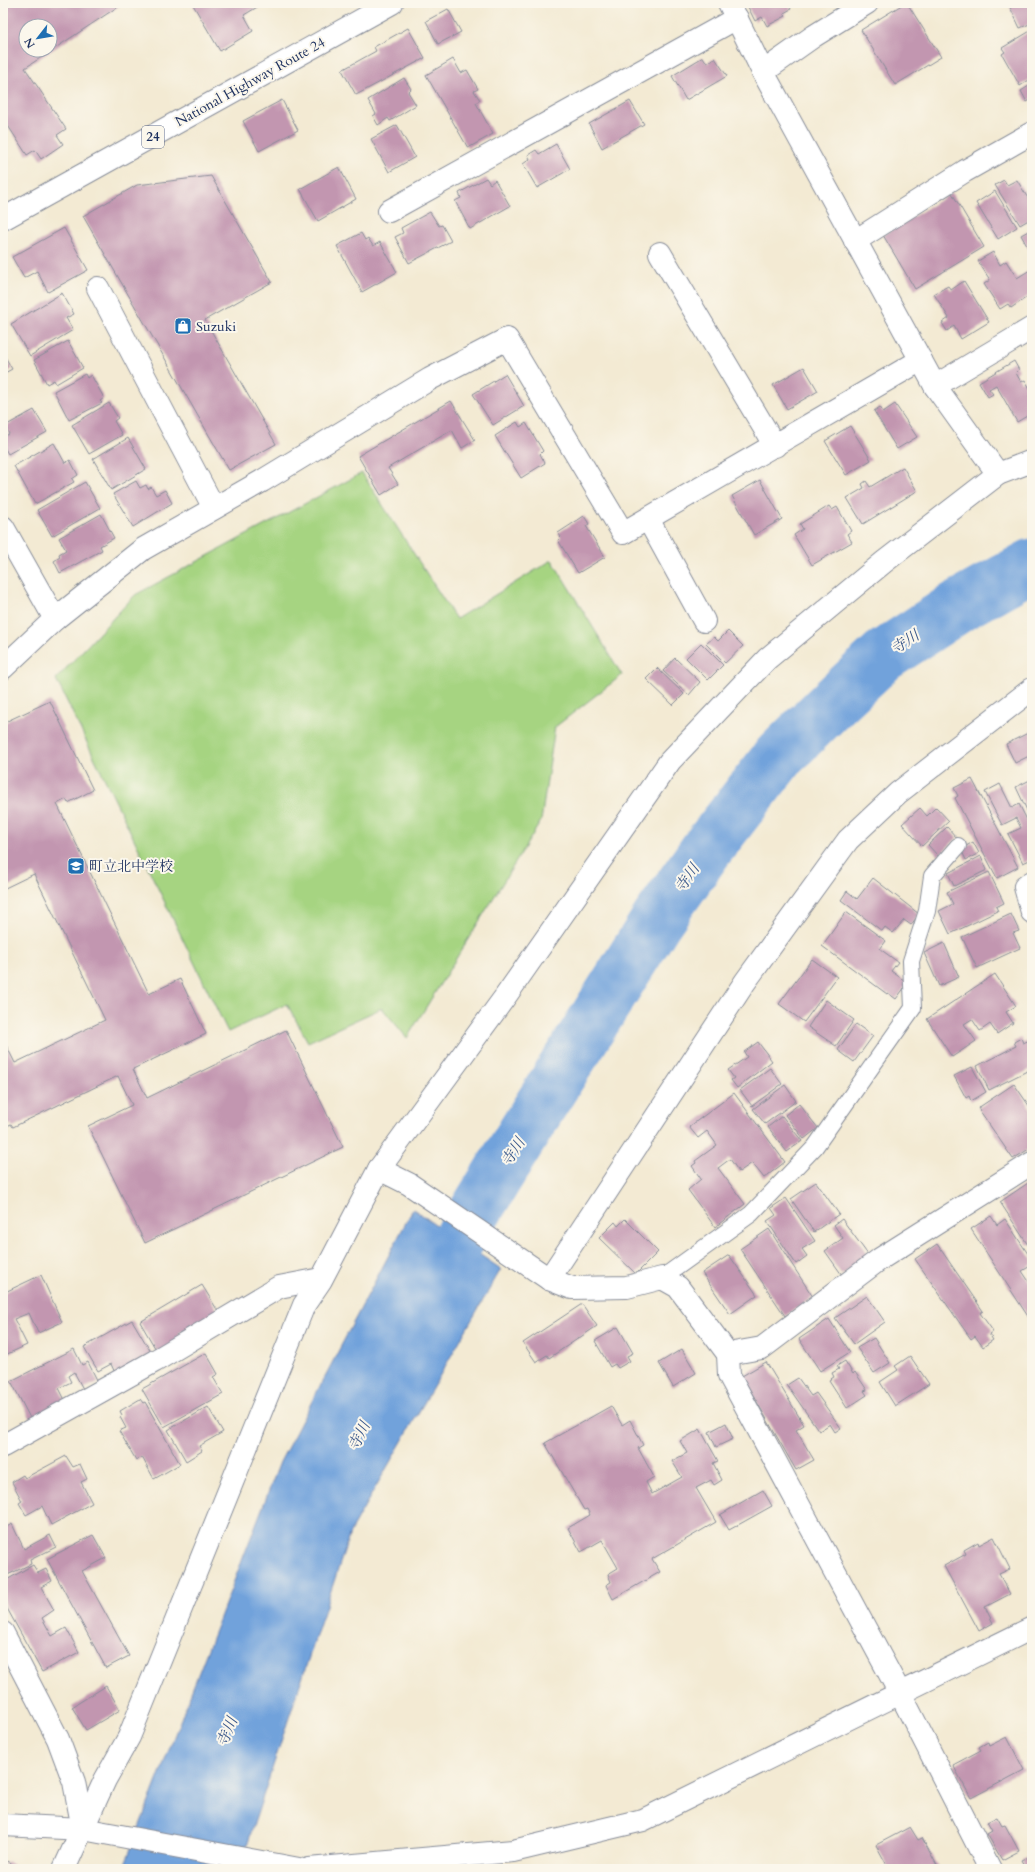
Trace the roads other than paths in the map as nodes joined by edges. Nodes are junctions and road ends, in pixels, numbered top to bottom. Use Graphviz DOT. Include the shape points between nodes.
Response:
graph roads {
  1 [pos="392,3"];
  2 [pos="867,3"];
  3 [pos="733,10"];
  4 [pos="763,72"];
  5 [pos="1032,133"];
  6 [pos="389,211"];
  7 [pos="3,219"];
  8 [pos="855,241"];
  9 [pos="660,253"];
  10 [pos="98,288"];
  11 [pos="1032,328"];
  12 [pos="921,360"];
  13 [pos="934,386"];
  14 [pos="775,446"];
  15 [pos="1032,461"];
  16 [pos="998,474"];
  17 [pos="214,508"];
  18 [pos="648,519"];
  19 [pos="3,527"];
  20 [pos="55,619"];
  21 [pos="704,621"];
  22 [pos="3,668"];
  23 [pos="1032,690"];
  24 [pos="958,846"];
  25 [pos="1032,882"];
  26 [pos="1032,912"];
  27 [pos="1032,1163"];
  28 [pos="379,1169"];
  29 [pos="662,1278"];
  30 [pos="321,1279"];
  31 [pos="549,1279"];
  32 [pos="728,1354"];
  33 [pos="3,1446"];
  34 [pos="1032,1628"];
  35 [pos="3,1633"];
  36 [pos="900,1693"];
  37 [pos="3,1825"];
  38 [pos="91,1831"];
  39 [pos="64,1869"];
  40 [pos="299,1869"];
  41 [pos="309,1869"];
  42 [pos="990,1869"];
  1 -- 7 [label="main road, National Highway Route 24 / 24"];
  2 -- 4 [label="main road"];
  3 -- 4 [label="main road"];
  3 -- 6 [label="main road"];
  4 -- 8 [label="main road"];
  5 -- 8 [label="main road" via="965,171"];
  8 -- 12 [label="main road"];
  9 -- 14 [label="main road"];
  10 -- 17 [label="main road"];
  11 -- 13 [label="main road"];
  12 -- 13 [label="main road"];
  12 -- 14 [label="main road"];
  13 -- 16 [label="main road"];
  14 -- 18 [label="main road"];
  15 -- 16 [label="main road"];
  16 -- 28 [label="main road" via="884,562 767,658 670,761 506,997"];
  17 -- 18 [label="main road" via="430,379 507,339 623,533"];
  17 -- 20 [label="main road" via="143,549"];
  18 -- 21 [label="main road"];
  19 -- 20 [label="main road"];
  20 -- 22 [label="main road"];
  23 -- 31 [label="main road" via="898,793 848,840 745,982"];
  24 -- 29 [label="lane" via="932,876 927,911 911,961 913,1008 810,1153 751,1214"];
  25 -- 26 [label="main road" via="1026,887"];
  27 -- 32 [label="main road" via="880,1259 762,1348"];
  28 -- 30 [label="main road"];
  28 -- 31 [label="main road" via="408,1184"];
  29 -- 31 [label="main road" via="627,1287 572,1288"];
  29 -- 32 [label="main road" via="678,1287"];
  30 -- 33 [label="main road" via="279,1287 155,1362"];
  30 -- 38 [label="main road" via="304,1306 129,1737 105,1780"];
  32 -- 36 [label="main road" via="729,1375"];
  34 -- 36 [label="main road"];
  35 -- 38 [label="main road" via="58,1739"];
  36 -- 41 [label="main road" via="643,1820 513,1851"];
  36 -- 42 [label="main road"];
  37 -- 38 [label="main road"];
  38 -- 39 [label="main road"];
  38 -- 40 [label="main road"];
}
